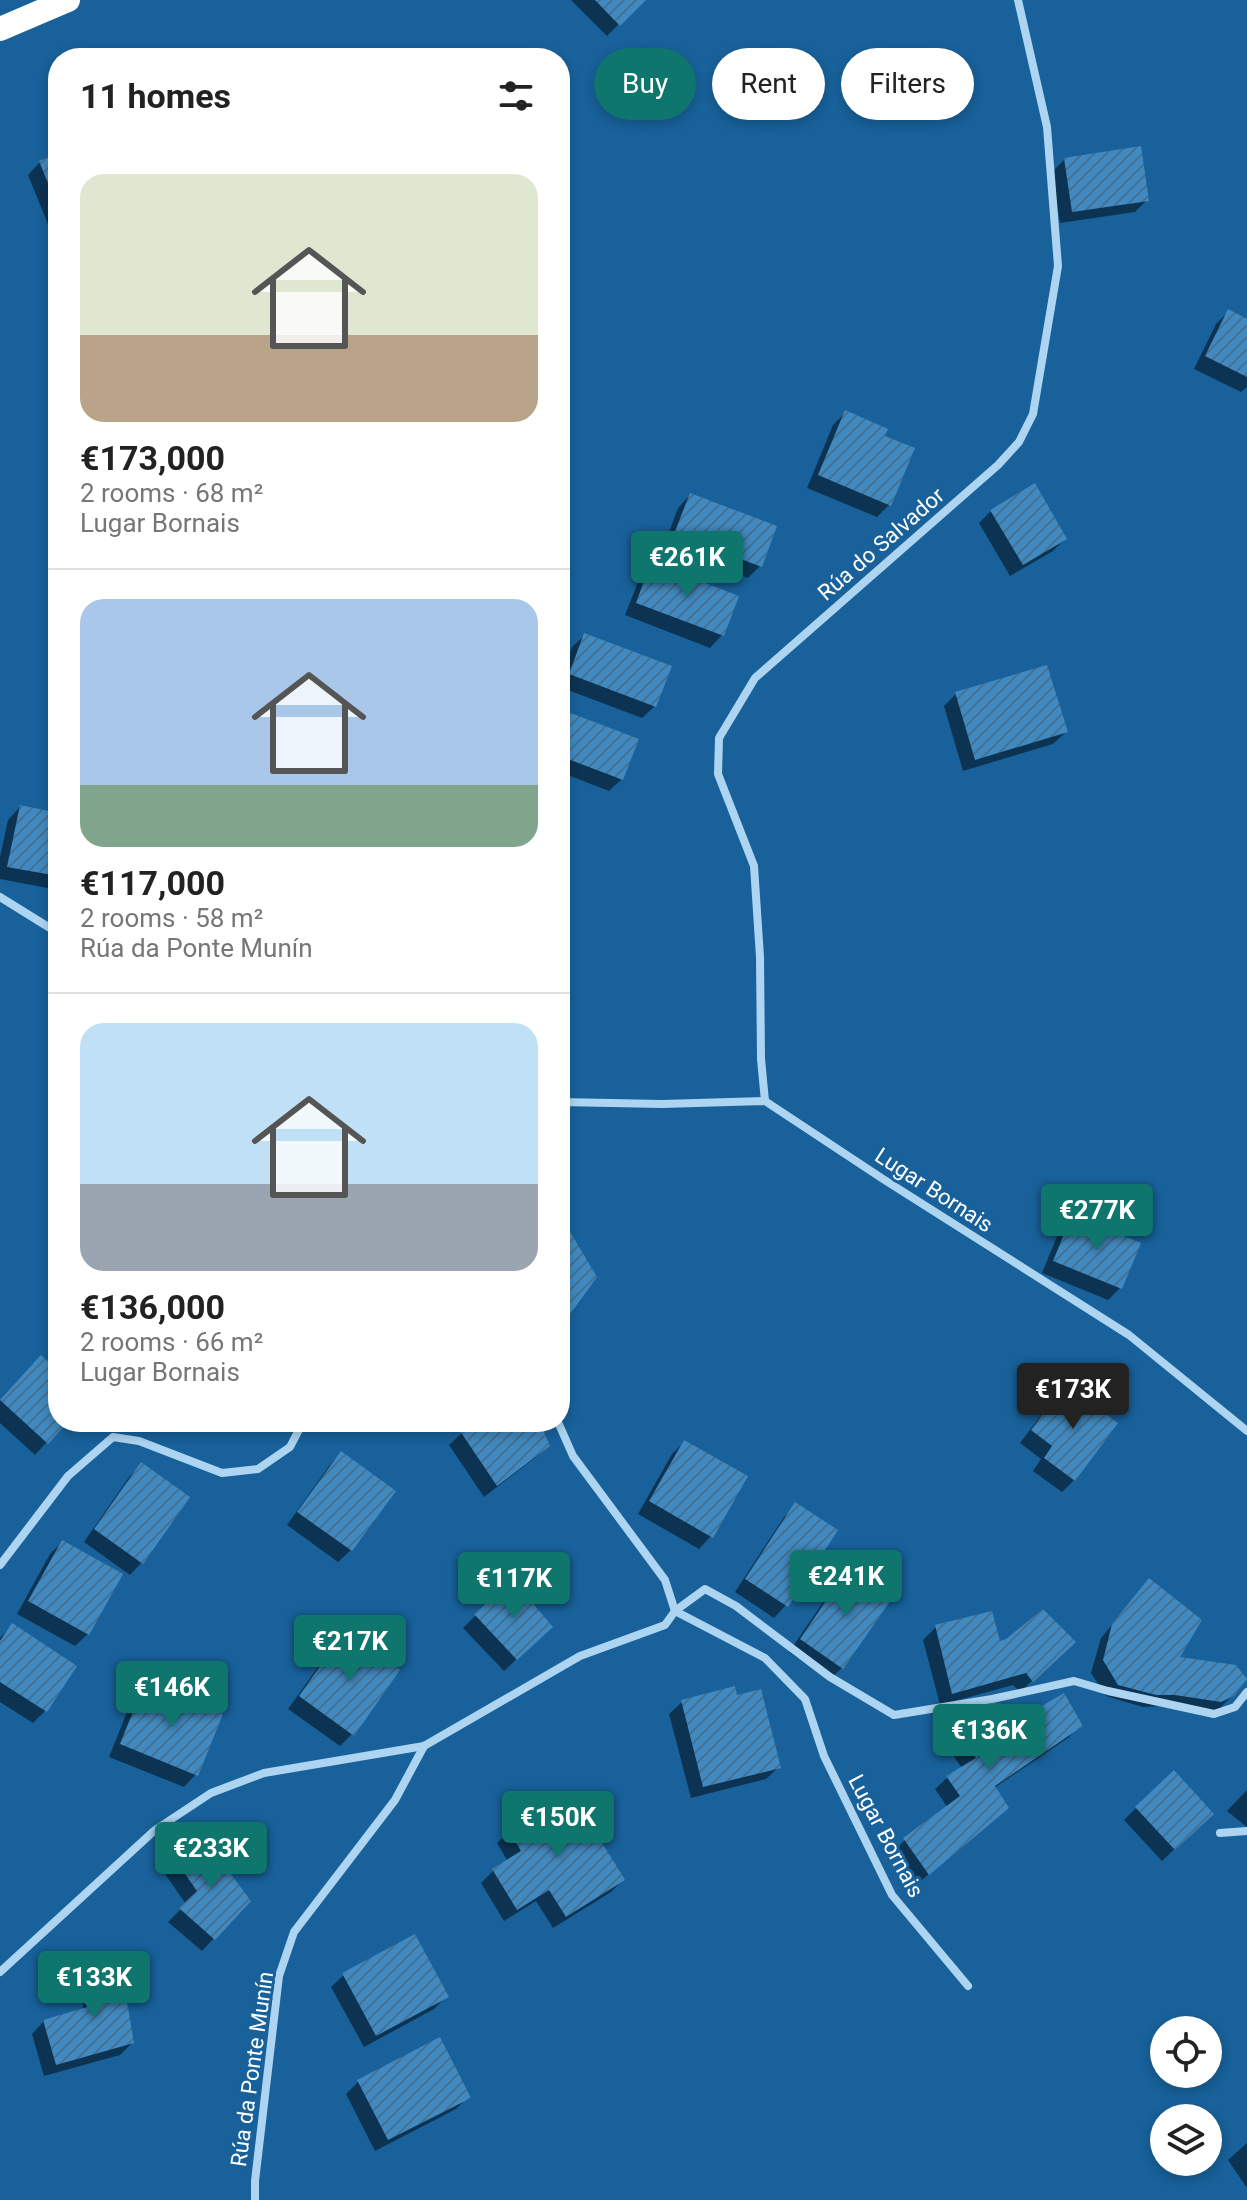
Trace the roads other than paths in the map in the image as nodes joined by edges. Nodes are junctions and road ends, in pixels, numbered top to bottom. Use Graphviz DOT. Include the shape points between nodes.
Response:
graph roads {
  1 [pos="68,0"];
  2 [pos="1018,0"];
  3 [pos="0,29"];
  4 [pos="0,897"];
  5 [pos="48,927"];
  6 [pos="765,1101"];
  7 [pos="570,1102"];
  8 [pos="1247,1431"];
  9 [pos="298,1432"];
  10 [pos="562,1432"];
  11 [pos="0,1565"];
  12 [pos="675,1611"];
  13 [pos="1247,1692"];
  14 [pos="424,1746"];
  15 [pos="1247,1831"];
  16 [pos="1220,1833"];
  17 [pos="0,1972"];
  18 [pos="968,1986"];
  19 [pos="255,2200"];
  1 -- 3 [label="highway"];
  2 -- 6 [label="street, Rúa do Salvador" via="1047,127 1058,266 1033,414 1019,442 998,465 755,678 719,738 718,774 754,866"];
  4 -- 5 [label="street"];
  6 -- 7 [label="street"];
  6 -- 8 [label="street, Lugar Bornais" via="1129,1335"];
  9 -- 11 [label="street" via="290,1447 258,1469 222,1473 139,1441 113,1437 68,1476"];
  10 -- 12 [label="street" via="573,1456 665,1580"];
  12 -- 13 [label="street" via="705,1589 894,1715 1074,1681 1214,1714 1235,1707"];
  12 -- 14 [label="street" via="665,1625 580,1656"];
  12 -- 18 [label="street, Lugar Bornais" via="765,1658 805,1699 824,1756 892,1895"];
  14 -- 17 [label="street" via="264,1773 211,1793 155,1830"];
  14 -- 19 [label="street, Rúa da Ponte Munín" via="395,1800 294,1932 279,1976"];
  15 -- 16 [label="street"];
}
